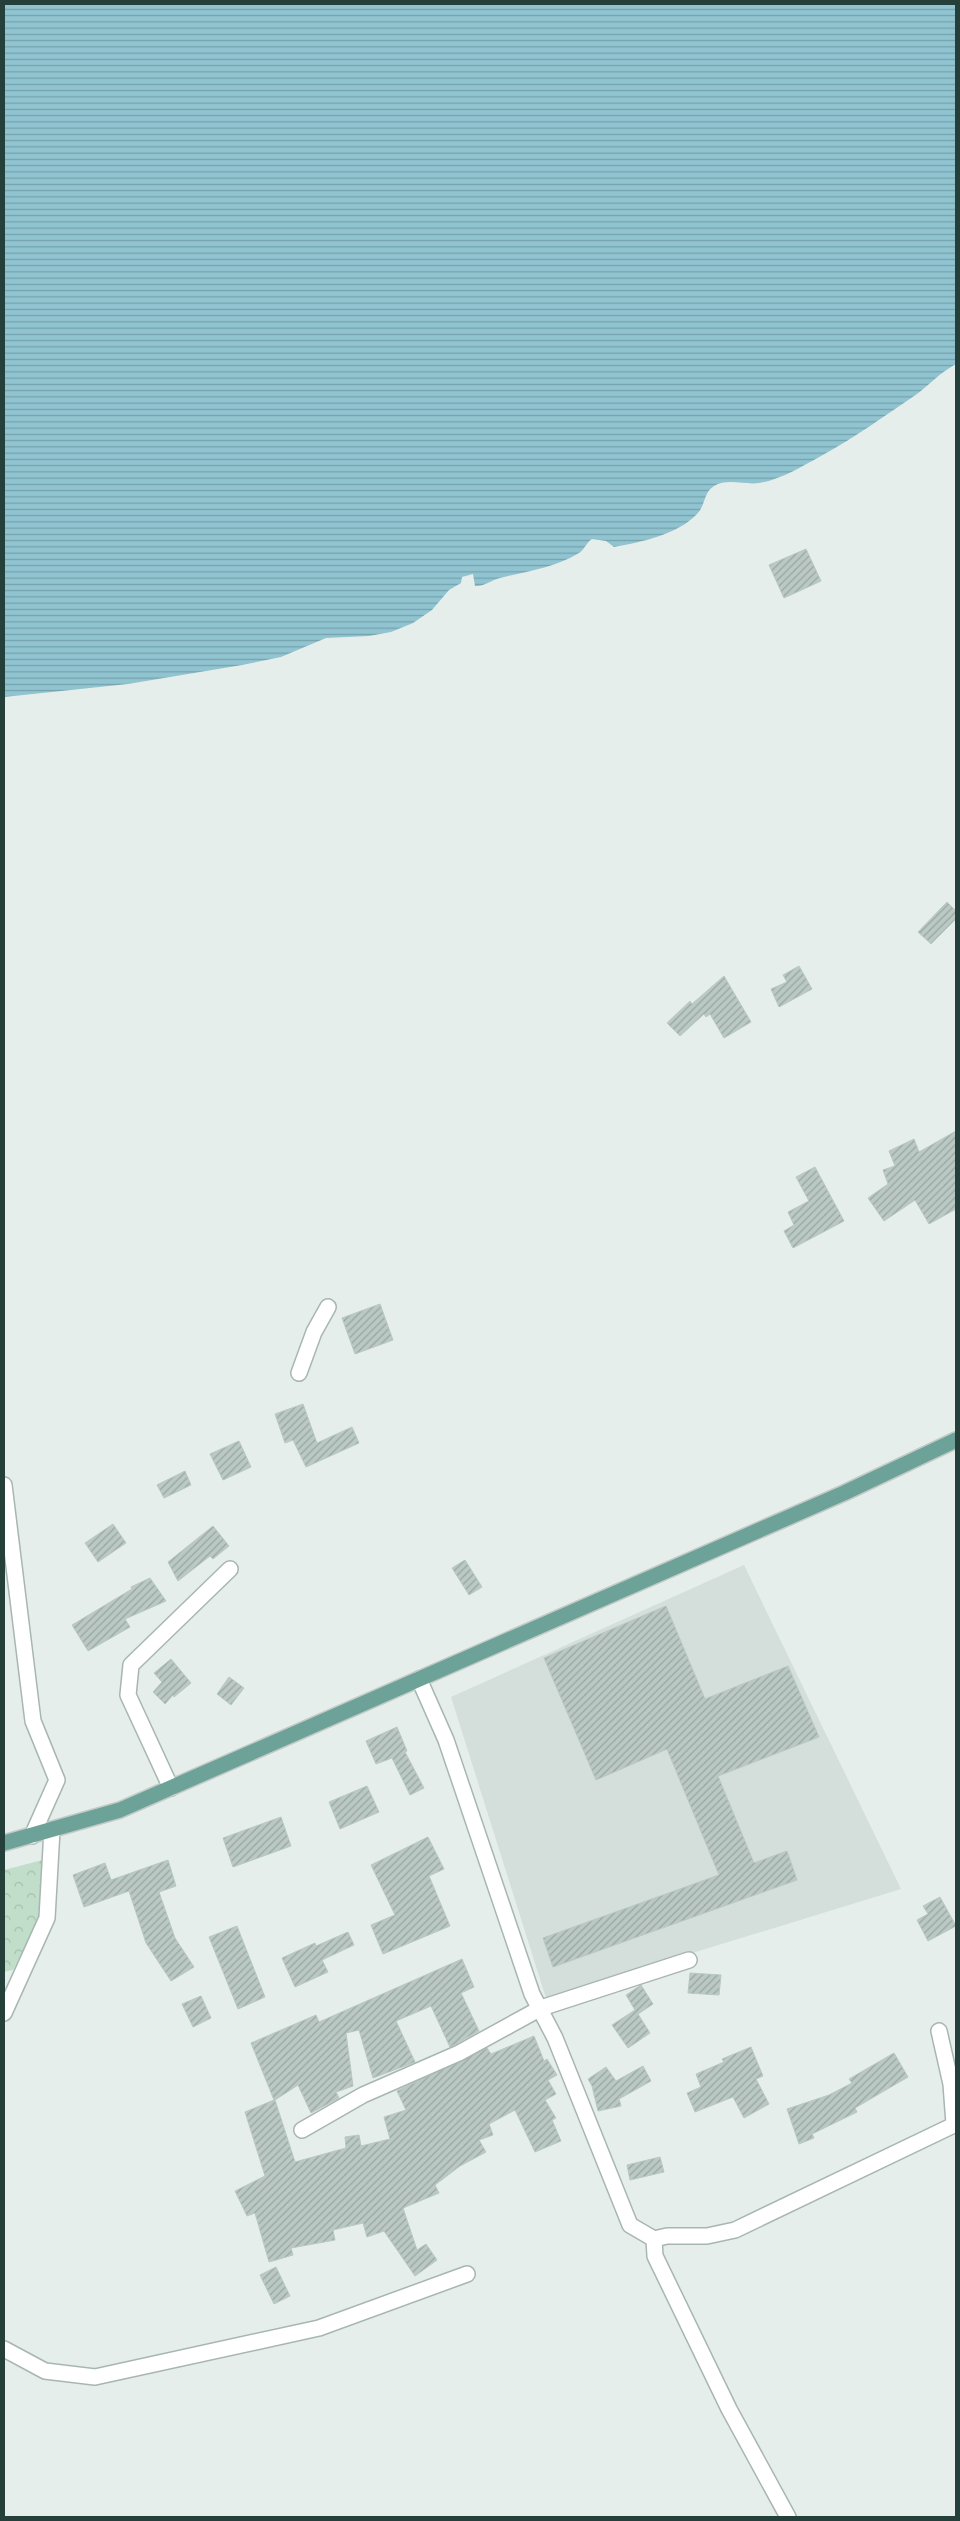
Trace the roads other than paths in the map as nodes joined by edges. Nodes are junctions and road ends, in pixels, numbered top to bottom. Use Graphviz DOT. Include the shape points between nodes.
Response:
graph roads {
  1 [pos="328,1307"];
  2 [pos="299,1373"];
  3 [pos="956,1440"];
  4 [pos="4,1485"];
  5 [pos="230,1569"];
  6 [pos="419,1679"];
  7 [pos="171,1788"];
  8 [pos="52,1830"];
  9 [pos="32,1836"];
  10 [pos="4,1843"];
  11 [pos="689,1960"];
  12 [pos="541,2008"];
  13 [pos="4,2013"];
  14 [pos="939,2031"];
  15 [pos="955,2124"];
  16 [pos="302,2130"];
  17 [pos="654,2239"];
  18 [pos="467,2274"];
  19 [pos="4,2349"];
  20 [pos="788,2517"];
  1 -- 2 [label="street" via="314,1332"];
  3 -- 6 [label="main road" via="844,1493"];
  4 -- 9 [label="street" via="33,1720 57,1780"];
  5 -- 7 [label="street" via="131,1664 128,1695"];
  6 -- 7 [label="main road"];
  6 -- 12 [label="street" via="446,1740 532,1994"];
  7 -- 8 [label="main road" via="120,1810"];
  8 -- 9 [label="main road"];
  8 -- 13 [label="street" via="47,1918"];
  9 -- 10 [label="main road"];
  11 -- 12 [label="street"];
  12 -- 16 [label="street" via="459,2053 363,2096"];
  12 -- 17 [label="street" via="630,2225"];
  14 -- 15 [label="street" via="951,2084"];
  15 -- 17 [label="street" via="735,2230 707,2236"];
  17 -- 20 [label="street" via="656,2256 729,2409"];
  18 -- 19 [label="street" via="319,2328 95,2377 46,2371"];
}
